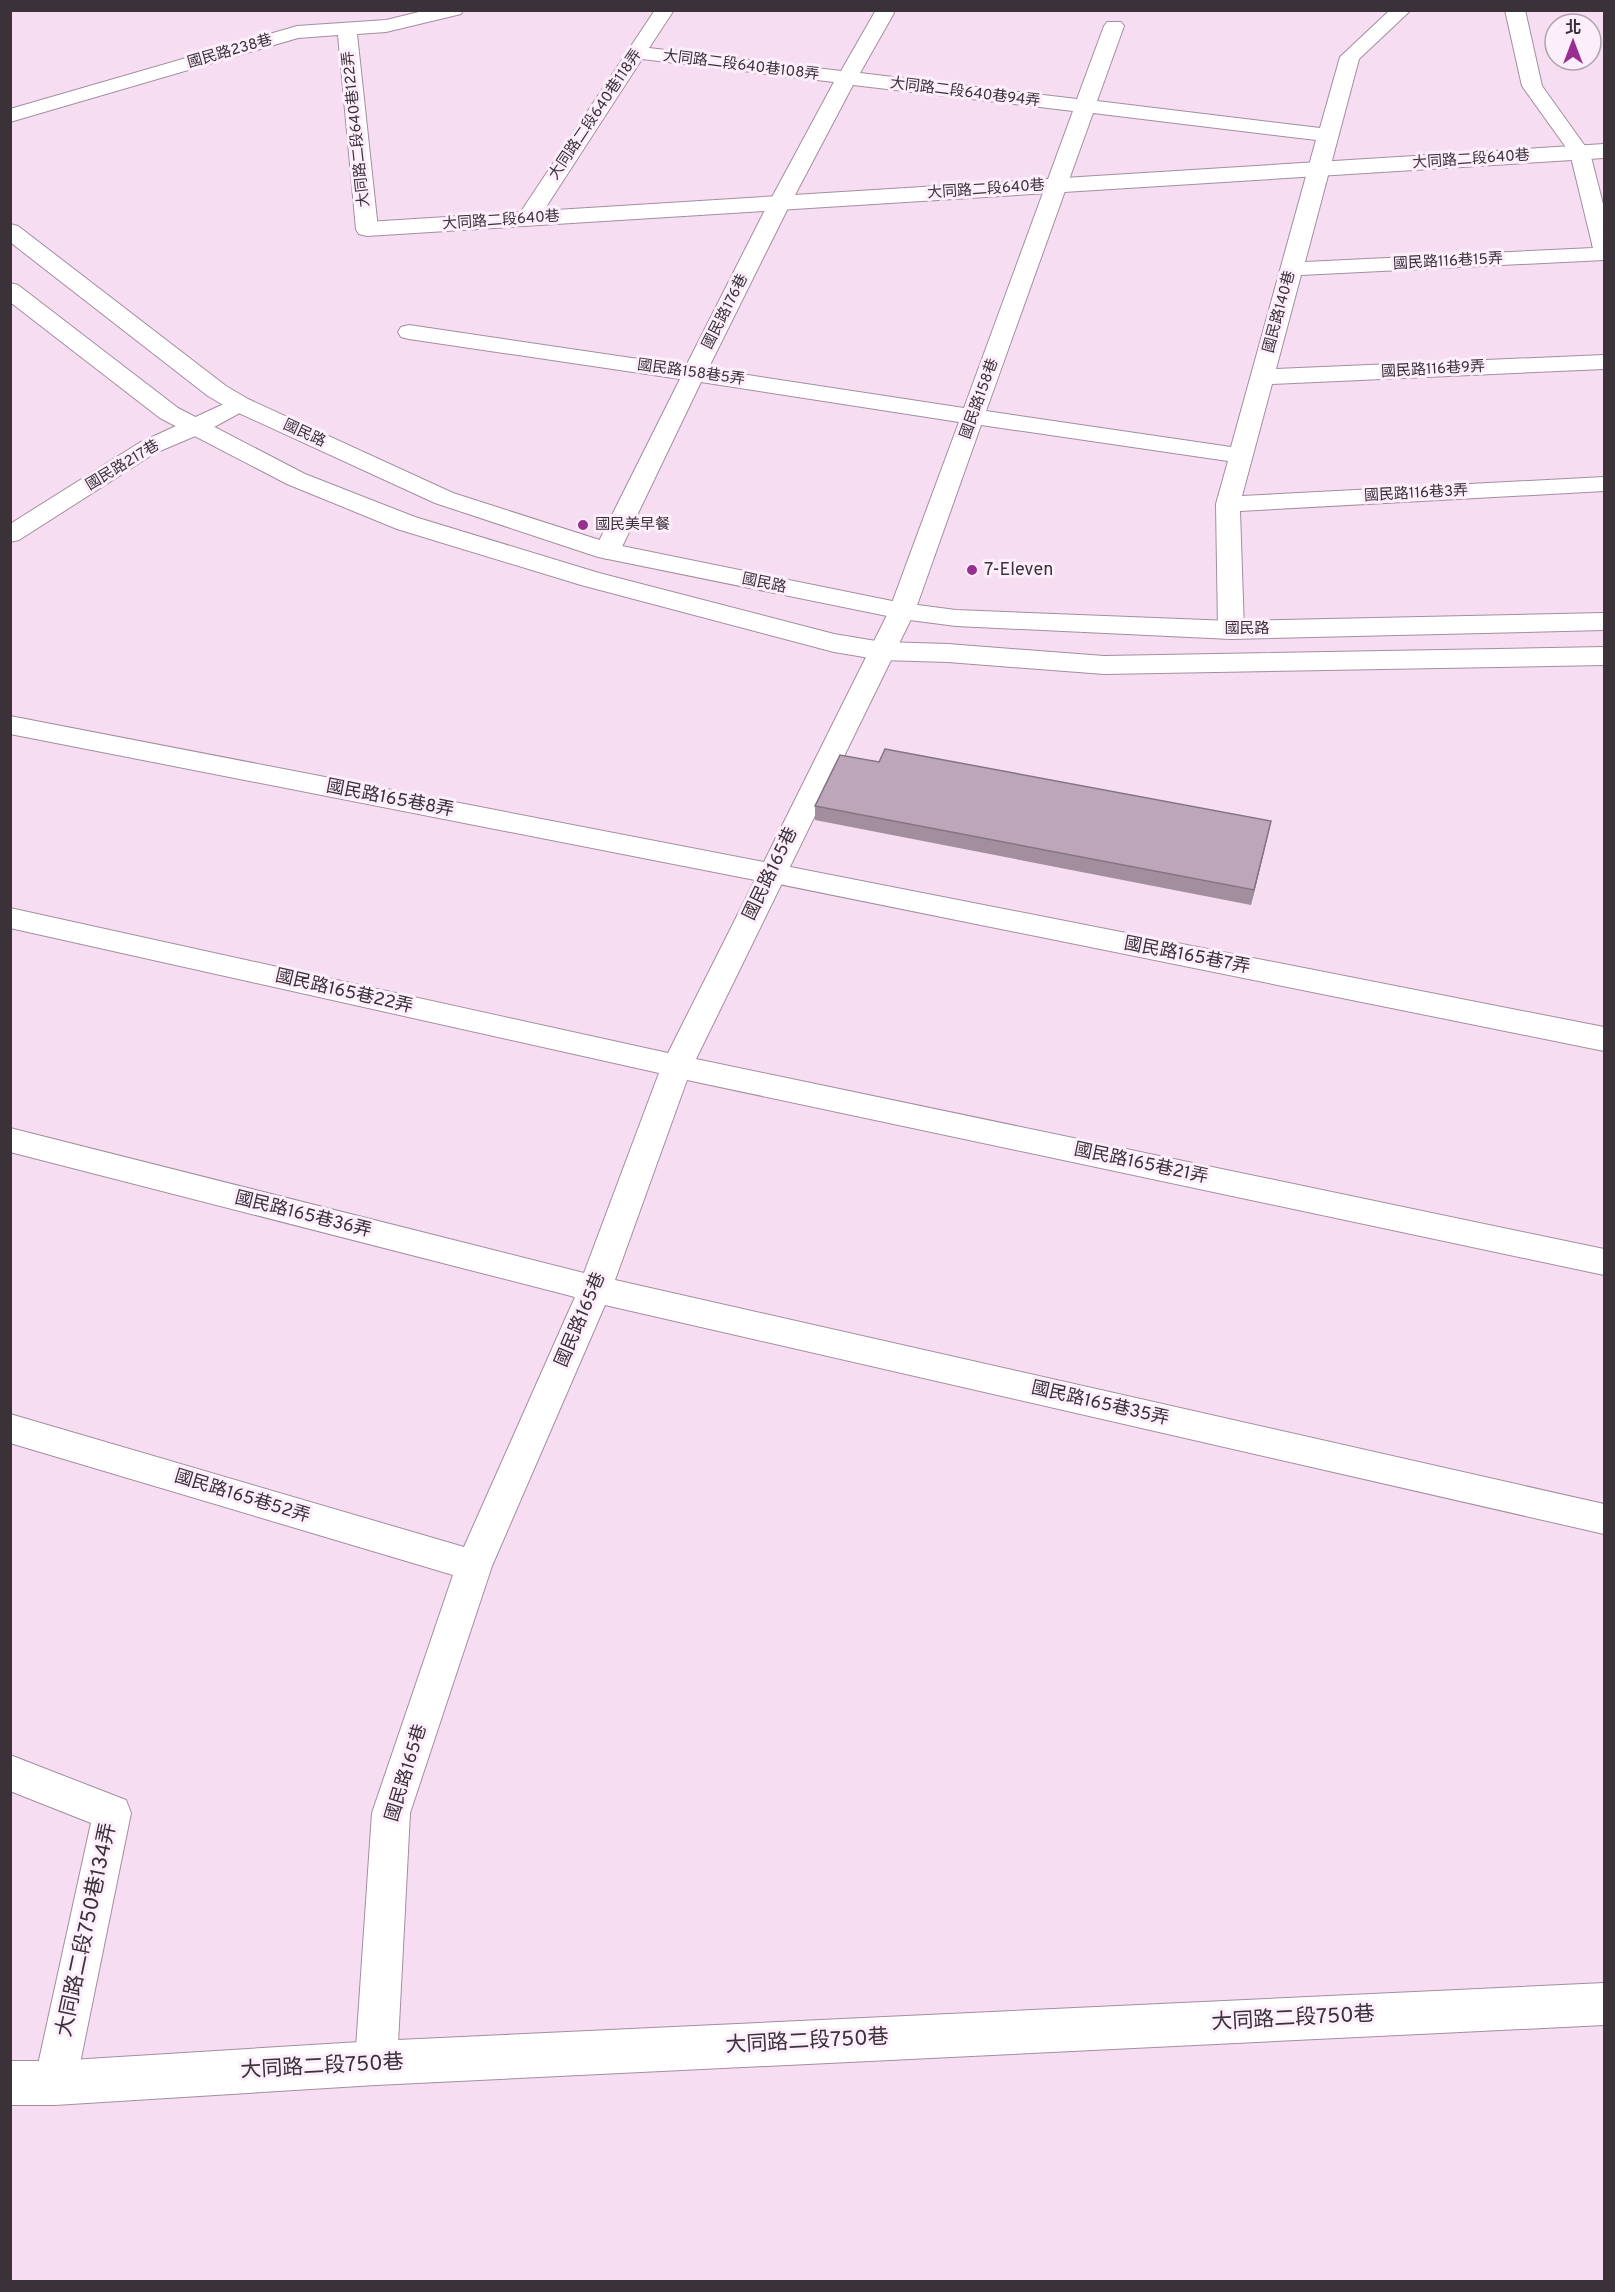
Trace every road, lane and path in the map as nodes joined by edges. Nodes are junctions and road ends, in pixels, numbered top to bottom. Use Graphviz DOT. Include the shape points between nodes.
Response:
graph roads {
  1 [pos="454,10"];
  2 [pos="665,10"];
  3 [pos="1402,10"];
  4 [pos="1515,10"];
  5 [pos="884,13"];
  6 [pos="1114,26"];
  7 [pos="347,29"];
  8 [pos="638,53"];
  9 [pos="845,79"];
  10 [pos="1085,107"];
  11 [pos="10,116"];
  12 [pos="1328,135"];
  13 [pos="1605,151"];
  14 [pos="1580,153"];
  15 [pos="1319,169"];
  16 [pos="1058,186"];
  17 [pos="781,203"];
  18 [pos="527,219"];
  19 [pos="367,229"];
  20 [pos="10,231"];
  21 [pos="1604,248"];
  22 [pos="1291,269"];
  23 [pos="10,290"];
  24 [pos="409,332"];
  25 [pos="1605,362"];
  26 [pos="695,373"];
  27 [pos="1262,377"];
  28 [pos="239,404"];
  29 [pos="973,418"];
  30 [pos="197,427"];
  31 [pos="1241,456"];
  32 [pos="1605,484"];
  33 [pos="1228,504"];
  34 [pos="10,535"];
  35 [pos="607,551"];
  36 [pos="902,611"];
  37 [pos="1605,622"];
  38 [pos="1231,630"];
  39 [pos="882,651"];
  40 [pos="1605,656"];
  41 [pos="11,726"];
  42 [pos="771,873"];
  43 [pos="10,918"];
  44 [pos="1605,1039"];
  45 [pos="677,1066"];
  46 [pos="10,1140"];
  47 [pos="1605,1262"];
  48 [pos="595,1289"];
  49 [pos="10,1428"];
  50 [pos="1605,1519"];
  51 [pos="474,1566"];
  52 [pos="10,1773"];
  53 [pos="1605,2004"];
  54 [pos="376,2063"];
  55 [pos="10,2083"];
  56 [pos="55,2083"];
  1 -- 7 [label="lane, 國民路238巷" via="386,26"];
  2 -- 8 [label="lane, 大同路二段640巷118弄"];
  3 -- 12 [label="lane, 國民路140巷" via="1350,57"];
  4 -- 14 [label="lane" via="1532,86"];
  5 -- 9 [label="lane, 大同路二段640巷108弄"];
  6 -- 10 [label="lane"];
  7 -- 11 [label="lane, 國民路238巷" via="297,32"];
  7 -- 19 [label="lane, 大同路二段640巷122弄"];
  8 -- 9 [label="lane, 大同路二段640巷108弄"];
  8 -- 18 [label="lane, 大同路二段640巷118弄"];
  9 -- 10 [label="lane, 大同路二段640巷94弄"];
  9 -- 17 [label="lane, 大同路二段640巷108弄"];
  10 -- 12 [label="lane, 大同路二段640巷94弄"];
  10 -- 16 [label="lane"];
  12 -- 15 [label="lane, 國民路140巷"];
  13 -- 14 [label="street, 大同路二段640巷"];
  14 -- 15 [label="street, 大同路二段640巷"];
  14 -- 21 [label="lane"];
  15 -- 16 [label="street, 大同路二段640巷"];
  15 -- 22 [label="lane, 國民路140巷"];
  16 -- 17 [label="street, 大同路二段640巷"];
  16 -- 29 [label="lane, 國民路158巷"];
  17 -- 18 [label="street, 大同路二段640巷"];
  17 -- 26 [label="lane, 國民路176巷"];
  18 -- 19 [label="street, 大同路二段640巷"];
  20 -- 28 [label="street, 國民路"];
  21 -- 22 [label="lane, 國民路116巷15弄"];
  22 -- 27 [label="lane, 國民路140巷"];
  23 -- 30 [label="street, 國民路" via="169,413"];
  24 -- 26 [label="lane, 國民路158巷5弄"];
  25 -- 27 [label="lane, 國民路116巷9弄"];
  26 -- 29 [label="lane, 國民路158巷5弄"];
  26 -- 35 [label="lane, 國民路176巷"];
  27 -- 31 [label="lane, 國民路140巷"];
  28 -- 30 [label="lane, 國民路217巷"];
  28 -- 35 [label="street, 國民路" via="444,498"];
  29 -- 31 [label="lane"];
  29 -- 36 [label="lane, 國民路158巷"];
  30 -- 34 [label="lane, 國民路217巷" via="147,448"];
  30 -- 39 [label="street, 國民路" via="296,478 406,523 601,582 834,643"];
  31 -- 33 [label="lane, 國民路140巷"];
  32 -- 33 [label="lane, 國民路116巷3弄"];
  33 -- 38 [label="lane, 國民路140巷"];
  35 -- 36 [label="street, 國民路"];
  36 -- 38 [label="street, 國民路" via="956,618"];
  36 -- 39 [label="lane, 國民路165巷"];
  37 -- 38 [label="street, 國民路"];
  39 -- 40 [label="street, 國民路" via="1104,665"];
  39 -- 42 [label="lane, 國民路165巷"];
  41 -- 42 [label="lane, 國民路165巷8弄"];
  42 -- 44 [label="street, 國民路165巷7弄"];
  42 -- 45 [label="lane, 國民路165巷"];
  43 -- 45 [label="lane, 國民路165巷22弄"];
  45 -- 47 [label="lane, 國民路165巷21弄"];
  45 -- 48 [label="lane, 國民路165巷"];
  46 -- 48 [label="lane, 國民路165巷36弄"];
  48 -- 50 [label="lane, 國民路165巷35弄"];
  48 -- 51 [label="lane, 國民路165巷"];
  49 -- 51 [label="lane, 國民路165巷52弄"];
  51 -- 54 [label="lane, 國民路165巷" via="391,1814"];
  52 -- 56 [label="lane, 大同路二段750巷134弄" via="112,1814"];
  53 -- 54 [label="street, 大同路二段750巷"];
  54 -- 56 [label="street, 大同路二段750巷"];
  55 -- 56 [label="street, 大同路二段750巷"];
}
